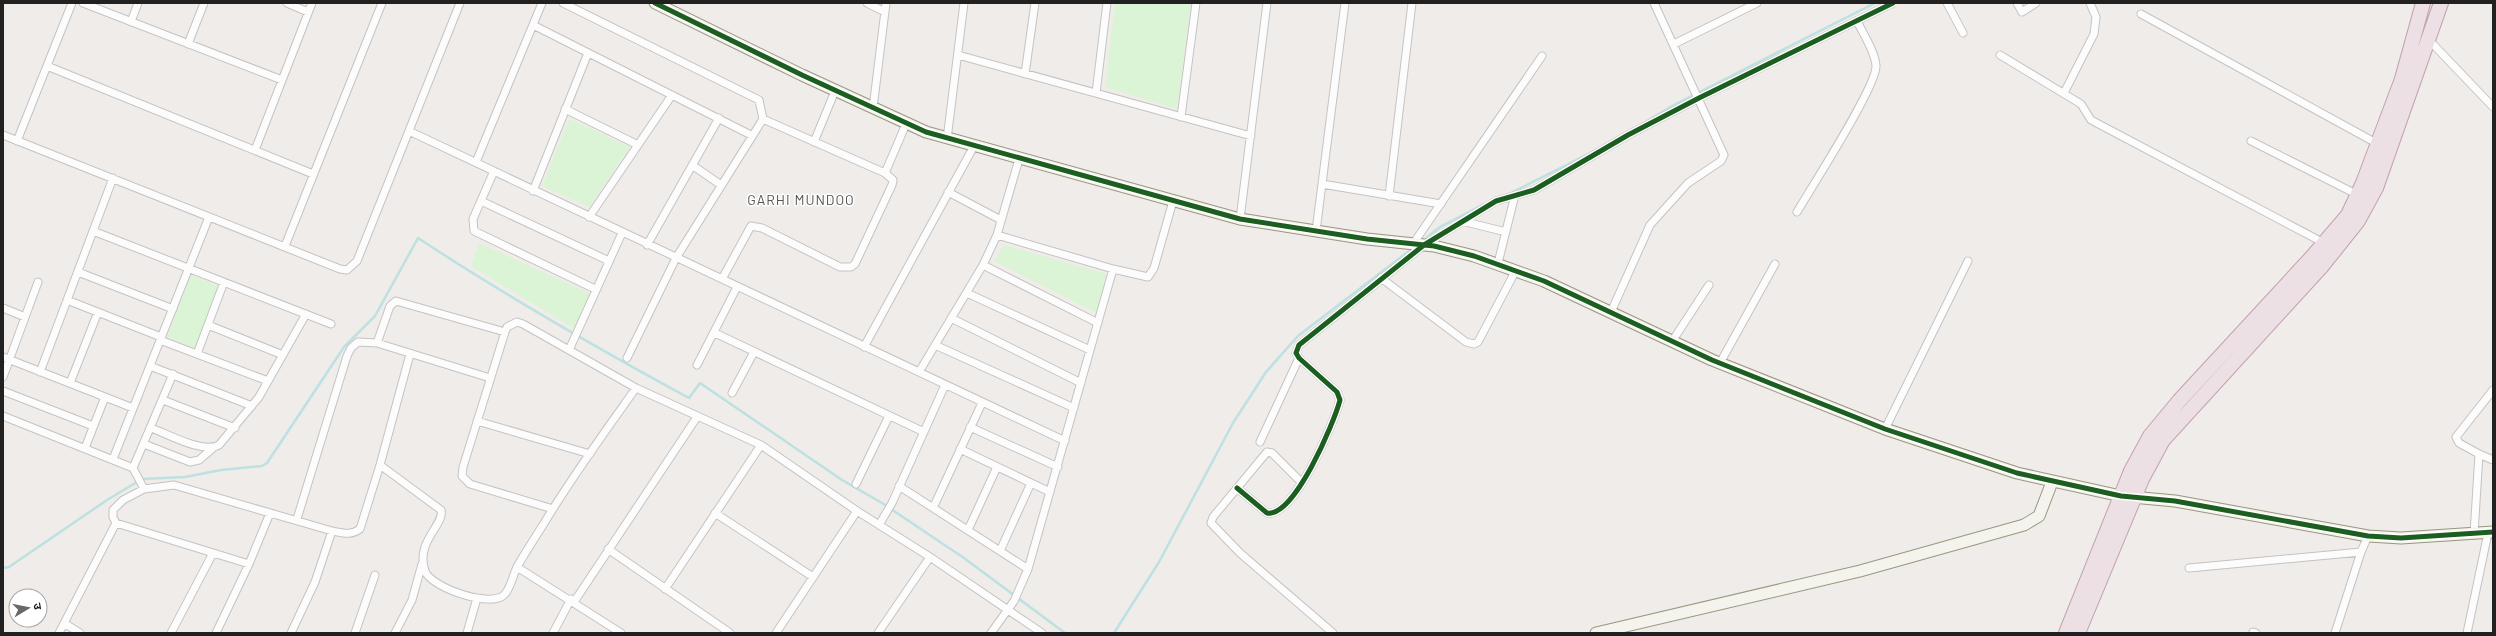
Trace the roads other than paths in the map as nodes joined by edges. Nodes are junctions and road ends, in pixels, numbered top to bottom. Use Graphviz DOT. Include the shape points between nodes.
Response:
graph roads {
  1 [pos="72,3"];
  2 [pos="83,3"];
  3 [pos="138,3"];
  4 [pos="204,3"];
  5 [pos="286,3"];
  6 [pos="312,3"];
  7 [pos="382,3"];
  8 [pos="460,3"];
  9 [pos="542,3"];
  10 [pos="563,3"];
  11 [pos="655,3"];
  12 [pos="867,3"];
  13 [pos="886,3"];
  14 [pos="964,3"];
  15 [pos="1035,3"];
  16 [pos="1107,3"];
  17 [pos="1196,3"];
  18 [pos="1267,3"];
  19 [pos="1345,3"];
  20 [pos="1412,3"];
  21 [pos="1654,3"];
  22 [pos="1757,3"];
  23 [pos="1893,3"];
  24 [pos="1947,3"];
  25 [pos="2018,3"];
  26 [pos="2036,3"];
  27 [pos="2090,3"];
  28 [pos="2424,3"];
  29 [pos="2441,3"];
  30 [pos="308,12"];
  31 [pos="885,12"];
  32 [pos="2141,14"];
  33 [pos="1857,21"];
  34 [pos="131,22"];
  35 [pos="533,25"];
  36 [pos="1963,33"];
  37 [pos="2428,40"];
  38 [pos="188,44"];
  39 [pos="1674,44"];
  40 [pos="588,52"];
  41 [pos="2000,54"];
  42 [pos="958,55"];
  43 [pos="1542,56"];
  44 [pos="46,66"];
  45 [pos="1025,74"];
  46 [pos="282,80"];
  47 [pos="835,91"];
  48 [pos="1096,93"];
  49 [pos="2064,93"];
  50 [pos="1697,94"];
  51 [pos="672,95"];
  52 [pos="2493,107"];
  53 [pos="873,108"];
  54 [pos="565,109"];
  55 [pos="1181,117"];
  56 [pos="719,118"];
  57 [pos="763,118"];
  58 [pos="906,124"];
  59 [pos="409,131"];
  60 [pos="3,135"];
  61 [pos="751,135"];
  62 [pos="1251,136"];
  63 [pos="947,139"];
  64 [pos="17,141"];
  65 [pos="2251,141"];
  66 [pos="814,142"];
  67 [pos="638,144"];
  68 [pos="2378,144"];
  69 [pos="974,146"];
  70 [pos="254,150"];
  71 [pos="1018,159"];
  72 [pos="476,162"];
  73 [pos="692,165"];
  74 [pos="494,171"];
  75 [pos="885,173"];
  76 [pos="314,174"];
  77 [pos="113,178"];
  78 [pos="721,184"];
  79 [pos="1322,184"];
  80 [pos="533,191"];
  81 [pos="948,192"];
  82 [pos="1515,195"];
  83 [pos="2358,195"];
  84 [pos="1389,196"];
  85 [pos="481,201"];
  86 [pos="1173,201"];
  87 [pos="1441,204"];
  88 [pos="1797,212"];
  89 [pos="209,216"];
  90 [pos="589,218"];
  91 [pos="1240,219"];
  92 [pos="1001,220"];
  93 [pos="1462,221"];
  94 [pos="93,231"];
  95 [pos="1316,231"];
  96 [pos="1506,232"];
  97 [pos="622,233"];
  98 [pos="997,235"];
  99 [pos="2324,243"];
  100 [pos="1418,244"];
  101 [pos="647,245"];
  102 [pos="285,246"];
  103 [pos="676,258"];
  104 [pos="1968,261"];
  105 [pos="609,262"];
  106 [pos="1498,263"];
  107 [pos="1775,264"];
  108 [pos="983,265"];
  109 [pos="189,268"];
  110 [pos="1113,270"];
  111 [pos="1516,270"];
  112 [pos="78,272"];
  113 [pos="1381,278"];
  114 [pos="722,279"];
  115 [pos="38,282"];
  116 [pos="224,282"];
  117 [pos="1709,285"];
  118 [pos="737,287"];
  119 [pos="595,289"];
  120 [pos="967,293"];
  121 [pos="67,300"];
  122 [pos="3,308"];
  123 [pos="173,309"];
  124 [pos="98,312"];
  125 [pos="1611,312"];
  126 [pos="306,314"];
  127 [pos="25,317"];
  128 [pos="951,318"];
  129 [pos="1098,323"];
  130 [pos="331,324"];
  131 [pos="208,325"];
  132 [pos="505,332"];
  133 [pos="715,333"];
  134 [pos="161,339"];
  135 [pos="1673,340"];
  136 [pos="377,343"];
  137 [pos="864,346"];
  138 [pos="935,346"];
  139 [pos="569,350"];
  140 [pos="1090,350"];
  141 [pos="754,352"];
  142 [pos="197,354"];
  143 [pos="410,354"];
  144 [pos="283,355"];
  145 [pos="6,358"];
  146 [pos="627,358"];
  147 [pos="1299,358"];
  148 [pos="1720,363"];
  149 [pos="697,365"];
  150 [pos="150,366"];
  151 [pos="40,372"];
  152 [pos="919,372"];
  153 [pos="172,374"];
  154 [pos="3,377"];
  155 [pos="490,378"];
  156 [pos="268,381"];
  157 [pos="70,383"];
  158 [pos="1081,384"];
  159 [pos="945,385"];
  160 [pos="636,388"];
  161 [pos="2493,390"];
  162 [pos="3,391"];
  163 [pos="732,393"];
  164 [pos="105,397"];
  165 [pos="163,400"];
  166 [pos="982,403"];
  167 [pos="252,406"];
  168 [pos="133,408"];
  169 [pos="1074,408"];
  170 [pos="3,416"];
  171 [pos="889,416"];
  172 [pos="697,417"];
  173 [pos="476,421"];
  174 [pos="93,426"];
  175 [pos="970,427"];
  176 [pos="151,428"];
  177 [pos="235,428"];
  178 [pos="1885,429"];
  179 [pos="924,432"];
  180 [pos="1065,441"];
  181 [pos="1260,442"];
  182 [pos="144,444"];
  183 [pos="761,445"];
  184 [pos="84,448"];
  185 [pos="214,448"];
  186 [pos="960,449"];
  187 [pos="590,454"];
  188 [pos="2479,454"];
  189 [pos="2492,458"];
  190 [pos="113,459"];
  191 [pos="380,465"];
  192 [pos="997,467"];
  193 [pos="1058,467"];
  194 [pos="133,468"];
  195 [pos="2052,482"];
  196 [pos="141,483"];
  197 [pos="1031,483"];
  198 [pos="1302,483"];
  199 [pos="856,484"];
  200 [pos="899,486"];
  201 [pos="1237,488"];
  202 [pos="1050,492"];
  203 [pos="2128,496"];
  204 [pos="933,508"];
  205 [pos="553,509"];
  206 [pos="857,512"];
  207 [pos="270,513"];
  208 [pos="715,513"];
  209 [pos="297,519"];
  210 [pos="116,523"];
  211 [pos="879,525"];
  212 [pos="968,530"];
  213 [pos="332,531"];
  214 [pos="2490,533"];
  215 [pos="2474,534"];
  216 [pos="2368,536"];
  217 [pos="608,550"];
  218 [pos="1000,550"];
  219 [pos="2361,552"];
  220 [pos="213,553"];
  221 [pos="930,557"];
  222 [pos="423,560"];
  223 [pos="249,564"];
  224 [pos="518,567"];
  225 [pos="1028,568"];
  226 [pos="2189,568"];
  227 [pos="375,575"];
  228 [pos="813,577"];
  229 [pos="665,589"];
  230 [pos="478,598"];
  231 [pos="572,601"];
  232 [pos="1007,610"];
  233 [pos="64,623"];
  234 [pos="59,633"];
  235 [pos="80,633"];
  236 [pos="171,633"];
  237 [pos="216,633"];
  238 [pos="291,633"];
  239 [pos="355,633"];
  240 [pos="395,633"];
  241 [pos="467,633"];
  242 [pos="553,633"];
  243 [pos="620,633"];
  244 [pos="730,633"];
  245 [pos="776,633"];
  246 [pos="878,633"];
  247 [pos="991,633"];
  248 [pos="1042,633"];
  249 [pos="1333,633"];
  250 [pos="1596,633"];
  251 [pos="2066,633"];
  252 [pos="2078,633"];
  253 [pos="2335,633"];
  254 [pos="2467,633"];
  1 -- 44 [label="street"];
  2 -- 34 [label="street"];
  3 -- 34 [label="street"];
  4 -- 38 [label="street"];
  5 -- 30 [label="street"];
  6 -- 30 [label="street"];
  7 -- 76 [label="street"];
  8 -- 59 [label="street"];
  9 -- 35 [label="street"];
  10 -- 57 [label="street" via="759,100"];
  11 -- 47 [label="street"];
  12 -- 31 [label="street"];
  13 -- 31 [label="street"];
  14 -- 42 [label="street"];
  15 -- 45 [label="street"];
  16 -- 48 [label="street"];
  17 -- 55 [label="street"];
  18 -- 62 [label="street"];
  19 -- 79 [label="street"];
  20 -- 84 [label="street"];
  21 -- 39 [label="street"];
  22 -- 39 [label="street"];
  23 -- 33 [label="street"];
  24 -- 36 [label="street"];
  25 -- 26 [label="street" via="2022,12"];
  27 -- 49 [label="street" via="2096,17 2094,34"];
  28 -- 68 [label="highway" via="2402,79"];
  29 -- 37 [label="highway"];
  30 -- 46 [label="street"];
  31 -- 53 [label="street"];
  32 -- 68 [label="street"];
  33 -- 50 [label="street"];
  33 -- 88 [label="street" via="1875,60 1875,74"];
  34 -- 38 [label="street"];
  35 -- 40 [label="street"];
  35 -- 72 [label="street"];
  37 -- 52 [label="street"];
  37 -- 203 [label="highway" via="2376,188 2358,221 2322,266 2163,440"];
  38 -- 46 [label="street"];
  39 -- 50 [label="street"];
  40 -- 51 [label="street"];
  40 -- 54 [label="street"];
  41 -- 49 [label="street"];
  42 -- 45 [label="street"];
  42 -- 63 [label="street"];
  43 -- 87 [label="street"];
  44 -- 64 [label="street"];
  44 -- 70 [label="street"];
  45 -- 48 [label="street"];
  46 -- 70 [label="street"];
  47 -- 53 [label="street"];
  47 -- 66 [label="street"];
  48 -- 55 [label="street"];
  49 -- 99 [label="street" via="2084,107 2091,120"];
  50 -- 82 [label="street" via="1534,190"];
  50 -- 125 [label="street" via="1724,155 1721,161 1688,183 1650,225"];
  51 -- 56 [label="street"];
  51 -- 67 [label="street"];
  53 -- 58 [label="street"];
  54 -- 67 [label="street"];
  54 -- 80 [label="street"];
  55 -- 62 [label="street"];
  56 -- 61 [label="street"];
  56 -- 73 [label="street"];
  57 -- 61 [label="street"];
  57 -- 66 [label="street"];
  58 -- 63 [label="street"];
  58 -- 75 [label="street"];
  59 -- 72 [label="street"];
  59 -- 102 [label="street" via="352,266 347,270 340,269"];
  60 -- 64 [label="street"];
  61 -- 78 [label="street"];
  62 -- 91 [label="street"];
  63 -- 69 [label="street"];
  64 -- 77 [label="street"];
  65 -- 83 [label="street"];
  66 -- 75 [label="street"];
  67 -- 90 [label="street"];
  68 -- 83 [label="highway"];
  69 -- 71 [label="street"];
  69 -- 81 [label="street"];
  70 -- 76 [label="street"];
  71 -- 86 [label="street"];
  71 -- 92 [label="street"];
  72 -- 74 [label="street"];
  73 -- 78 [label="street"];
  73 -- 101 [label="street"];
  74 -- 80 [label="street"];
  74 -- 85 [label="street"];
  75 -- 114 [label="street" via="893,180 892,186 852,267 840,267 762,228 751,226"];
  76 -- 102 [label="street"];
  77 -- 89 [label="street"];
  77 -- 94 [label="street"];
  78 -- 103 [label="street"];
  79 -- 84 [label="street"];
  79 -- 95 [label="street"];
  80 -- 90 [label="street"];
  81 -- 92 [label="street"];
  81 -- 137 [label="street"];
  82 -- 93 [label="street" via="1496,201"];
  82 -- 96 [label="street"];
  83 -- 99 [label="highway" via="2348,215"];
  84 -- 87 [label="street"];
  85 -- 105 [label="street"];
  85 -- 119 [label="street" via="472,226 478,234"];
  86 -- 91 [label="street"];
  86 -- 110 [label="street" via="1152,273 1148,277 1142,277"];
  87 -- 100 [label="street"];
  89 -- 102 [label="street"];
  89 -- 109 [label="street"];
  90 -- 97 [label="street"];
  91 -- 95 [label="street"];
  92 -- 98 [label="street"];
  93 -- 96 [label="street"];
  93 -- 100 [label="street"];
  94 -- 109 [label="street"];
  94 -- 112 [label="street"];
  95 -- 100 [label="street"];
  96 -- 106 [label="street"];
  97 -- 101 [label="street"];
  97 -- 105 [label="street"];
  98 -- 108 [label="street"];
  98 -- 110 [label="street"];
  99 -- 203 [label="highway" via="2179,400 2150,436 2132,471"];
  100 -- 106 [label="street" via="1457,251"];
  100 -- 113 [label="street"];
  101 -- 103 [label="street"];
  103 -- 114 [label="street"];
  103 -- 146 [label="street"];
  104 -- 178 [label="street"];
  105 -- 119 [label="street"];
  106 -- 111 [label="street"];
  107 -- 148 [label="street"];
  108 -- 120 [label="street"];
  108 -- 129 [label="street"];
  109 -- 116 [label="street"];
  109 -- 123 [label="street"];
  110 -- 129 [label="street"];
  111 -- 113 [label="street" via="1478,342 1474,344 1466,342"];
  111 -- 125 [label="street"];
  112 -- 121 [label="street"];
  112 -- 123 [label="street"];
  113 -- 147 [label="street" via="1299,345 1296,353"];
  114 -- 118 [label="street"];
  115 -- 127 [label="street"];
  116 -- 126 [label="street"];
  116 -- 131 [label="street"];
  117 -- 135 [label="street"];
  118 -- 133 [label="street"];
  118 -- 137 [label="street"];
  119 -- 139 [label="street"];
  120 -- 128 [label="street"];
  120 -- 140 [label="street"];
  121 -- 124 [label="street"];
  121 -- 151 [label="street"];
  122 -- 127 [label="street"];
  123 -- 134 [label="street"];
  124 -- 134 [label="street"];
  124 -- 157 [label="street"];
  125 -- 135 [label="street"];
  126 -- 130 [label="street"];
  126 -- 144 [label="street"];
  127 -- 145 [label="street"];
  128 -- 138 [label="street"];
  128 -- 158 [label="street"];
  129 -- 140 [label="street"];
  131 -- 142 [label="street"];
  131 -- 144 [label="street"];
  132 -- 136 [label="street" via="396,301 390,306"];
  132 -- 139 [label="street" via="512,324 523,324"];
  132 -- 155 [label="street"];
  133 -- 141 [label="street"];
  133 -- 149 [label="street"];
  134 -- 142 [label="street"];
  134 -- 150 [label="street"];
  135 -- 148 [label="street"];
  136 -- 143 [label="street"];
  136 -- 209 [label="street" via="358,342 347,356"];
  137 -- 152 [label="street"];
  138 -- 152 [label="street"];
  138 -- 169 [label="street"];
  139 -- 160 [label="street"];
  140 -- 158 [label="street"];
  141 -- 163 [label="street"];
  141 -- 171 [label="street"];
  142 -- 156 [label="street"];
  143 -- 155 [label="street"];
  143 -- 191 [label="street"];
  144 -- 156 [label="street"];
  145 -- 151 [label="street"];
  145 -- 154 [label="street"];
  147 -- 181 [label="street"];
  147 -- 198 [label="street" via="1337,392 1340,400 1325,441"];
  148 -- 178 [label="street"];
  150 -- 153 [label="street"];
  150 -- 168 [label="street"];
  151 -- 157 [label="street"];
  152 -- 159 [label="street"];
  153 -- 165 [label="street"];
  153 -- 167 [label="street"];
  155 -- 173 [label="street"];
  156 -- 167 [label="street"];
  157 -- 164 [label="street"];
  158 -- 169 [label="street"];
  159 -- 166 [label="street"];
  159 -- 179 [label="street"];
  160 -- 172 [label="street"];
  160 -- 187 [label="street"];
  161 -- 188 [label="street" via="2456,437 2459,443"];
  162 -- 174 [label="street"];
  164 -- 168 [label="street"];
  164 -- 174 [label="street"];
  165 -- 176 [label="street"];
  165 -- 177 [label="street"];
  166 -- 175 [label="street"];
  166 -- 180 [label="street"];
  167 -- 177 [label="street"];
  168 -- 190 [label="street"];
  169 -- 180 [label="street"];
  170 -- 184 [label="street"];
  171 -- 179 [label="street"];
  171 -- 199 [label="street"];
  172 -- 183 [label="street"];
  172 -- 217 [label="street"];
  173 -- 187 [label="street"];
  173 -- 205 [label="street" via="463,467 465,481"];
  174 -- 184 [label="street"];
  175 -- 186 [label="street"];
  175 -- 193 [label="street"];
  176 -- 182 [label="street"];
  176 -- 185 [label="street" via="203,448"];
  177 -- 185 [label="street"];
  178 -- 195 [label="street" via="1961,456"];
  179 -- 200 [label="street"];
  180 -- 193 [label="street"];
  182 -- 185 [label="street" via="190,462 199,460"];
  182 -- 194 [label="street"];
  183 -- 206 [label="street"];
  183 -- 208 [label="street"];
  184 -- 190 [label="street"];
  186 -- 192 [label="street"];
  186 -- 204 [label="street"];
  187 -- 205 [label="street"];
  188 -- 189 [label="street"];
  188 -- 215 [label="street"];
  190 -- 194 [label="street"];
  191 -- 213 [label="street" via="360,529 349,534"];
  191 -- 222 [label="street" via="441,510 441,518 424,546"];
  192 -- 197 [label="street"];
  192 -- 212 [label="street"];
  193 -- 202 [label="street"];
  194 -- 196 [label="street"];
  195 -- 203 [label="street"];
  195 -- 250 [label="street" via="2039,516 2024,525 1860,570"];
  196 -- 207 [label="street" via="185,487"];
  196 -- 210 [label="street" via="116,505 113,517"];
  197 -- 202 [label="street"];
  197 -- 218 [label="street"];
  198 -- 201 [label="street" via="1281,507 1271,513"];
  198 -- 201 [label="street" via="1270,452"];
  200 -- 204 [label="street"];
  200 -- 211 [label="street"];
  201 -- 249 [label="street" via="1213,517 1213,528"];
  202 -- 225 [label="street"];
  203 -- 216 [label="street" via="2175,501"];
  203 -- 251 [label="highway"];
  203 -- 252 [label="highway"];
  204 -- 212 [label="street"];
  205 -- 224 [label="street"];
  206 -- 211 [label="street"];
  206 -- 228 [label="street"];
  207 -- 209 [label="street"];
  207 -- 223 [label="street"];
  208 -- 228 [label="street"];
  208 -- 229 [label="street"];
  209 -- 213 [label="street"];
  210 -- 220 [label="street"];
  210 -- 233 [label="street"];
  211 -- 221 [label="street"];
  212 -- 218 [label="street"];
  213 -- 238 [label="street" via="315,582"];
  214 -- 215 [label="street"];
  214 -- 254 [label="street"];
  215 -- 216 [label="street" via="2401,538"];
  216 -- 219 [label="street"];
  217 -- 229 [label="street"];
  217 -- 231 [label="street"];
  218 -- 225 [label="street"];
  219 -- 226 [label="street"];
  219 -- 253 [label="street"];
  220 -- 223 [label="street"];
  220 -- 236 [label="street"];
  221 -- 232 [label="street"];
  221 -- 246 [label="street"];
  222 -- 230 [label="street" via="425,572 430,580 440,587"];
  222 -- 240 [label="street" via="412,600"];
  223 -- 237 [label="street"];
  224 -- 230 [label="street" via="506,594 494,600"];
  224 -- 231 [label="street"];
  225 -- 232 [label="street" via="1014,601"];
  227 -- 239 [label="street"];
  228 -- 245 [label="street"];
  229 -- 244 [label="street"];
  230 -- 241 [label="street"];
  231 -- 242 [label="street"];
  231 -- 243 [label="street"];
  232 -- 247 [label="street"];
  232 -- 248 [label="street"];
  233 -- 234 [label="street"];
  233 -- 235 [label="street"];
}
